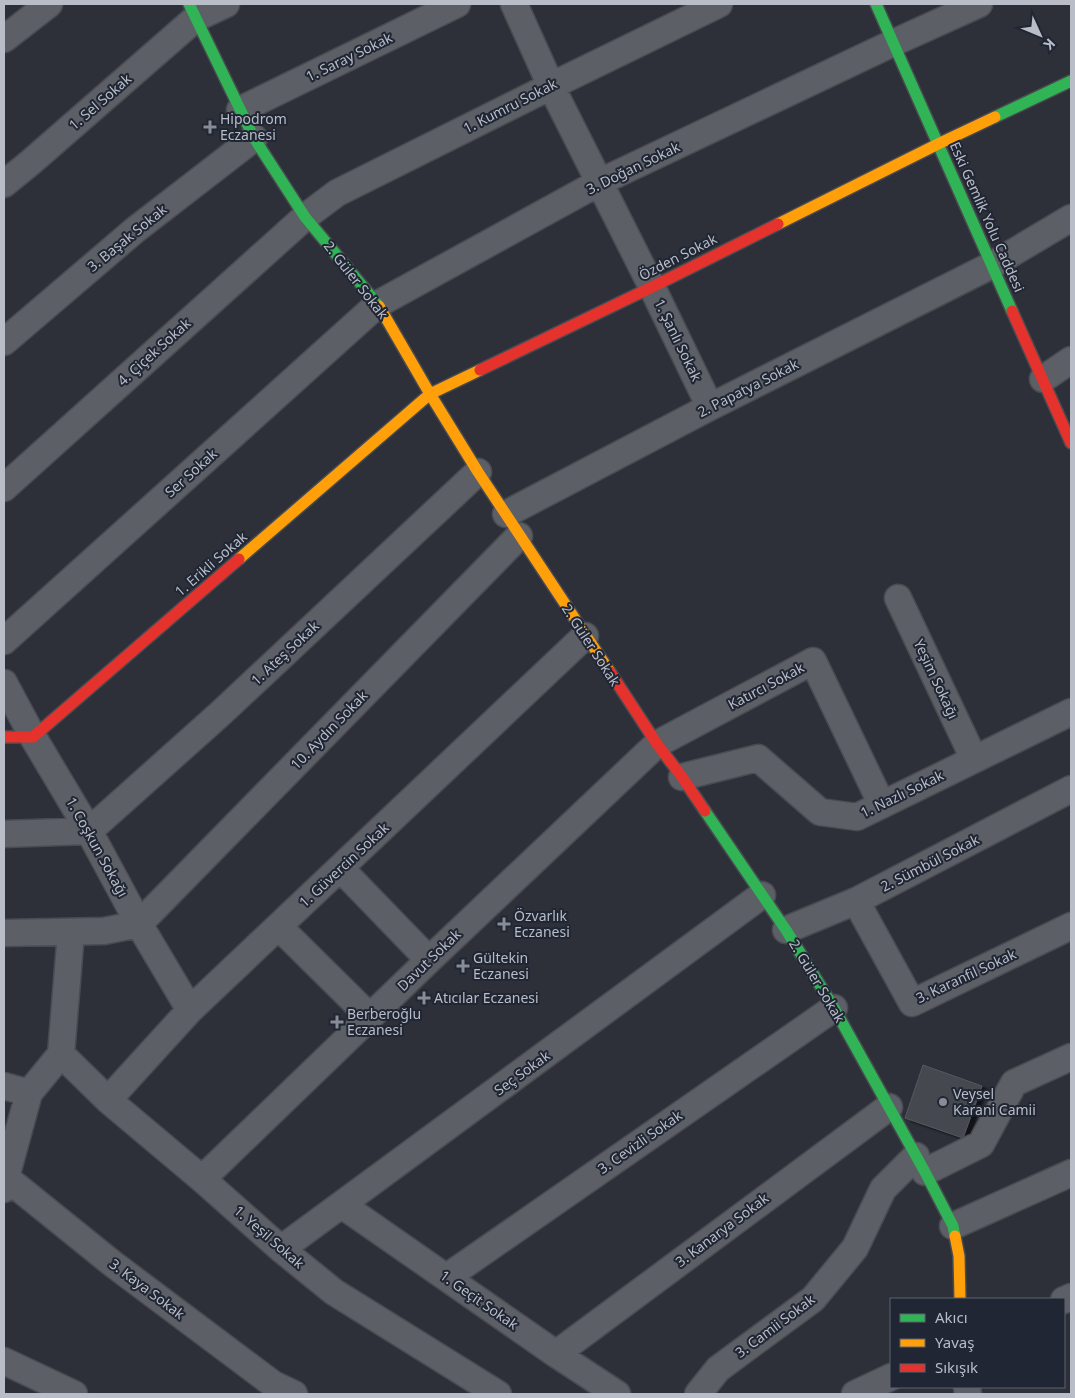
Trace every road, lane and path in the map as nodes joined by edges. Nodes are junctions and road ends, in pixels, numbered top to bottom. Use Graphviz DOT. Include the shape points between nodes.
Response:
graph roads {
  1 [pos="49,4"];
  2 [pos="226,4"];
  3 [pos="457,4"];
  4 [pos="514,4"];
  5 [pos="719,4"];
  6 [pos="876,4"];
  7 [pos="980,4"];
  8 [pos="192,11"];
  9 [pos="4,39"];
  10 [pos="893,43"];
  11 [pos="1071,81"];
  12 [pos="551,86"];
  13 [pos="240,110"];
  14 [pos="254,138"];
  15 [pos="938,144"];
  16 [pos="600,182"];
  17 [pos="4,184"];
  18 [pos="305,217"];
  19 [pos="1071,218"];
  20 [pos="992,265"];
  21 [pos="652,287"];
  22 [pos="378,304"];
  23 [pos="4,342"];
  24 [pos="1071,360"];
  25 [pos="1042,379"];
  26 [pos="430,394"];
  27 [pos="710,407"];
  28 [pos="1071,443"];
  29 [pos="478,472"];
  30 [pos="4,488"];
  31 [pos="506,514"];
  32 [pos="520,536"];
  33 [pos="898,598"];
  34 [pos="586,636"];
  35 [pos="4,641"];
  36 [pos="4,683"];
  37 [pos="1071,712"];
  38 [pos="4,737"];
  39 [pos="33,737"];
  40 [pos="657,744"];
  41 [pos="974,759"];
  42 [pos="682,777"];
  43 [pos="1071,789"];
  44 [pos="882,805"];
  45 [pos="89,831"];
  46 [pos="4,834"];
  47 [pos="341,868"];
  48 [pos="762,895"];
  49 [pos="856,901"];
  50 [pos="139,924"];
  51 [pos="1071,926"];
  52 [pos="278,927"];
  53 [pos="786,930"];
  54 [pos="70,932"];
  55 [pos="4,933"];
  56 [pos="429,960"];
  57 [pos="834,1008"];
  58 [pos="190,1010"];
  59 [pos="370,1017"];
  60 [pos="60,1054"];
  61 [pos="1071,1057"];
  62 [pos="4,1086"];
  63 [pos="29,1093"];
  64 [pos="108,1100"];
  65 [pos="888,1107"];
  66 [pos="921,1164"];
  67 [pos="1071,1173"];
  68 [pos="202,1179"];
  69 [pos="4,1181"];
  70 [pos="342,1205"];
  71 [pos="953,1226"];
  72 [pos="281,1249"];
  73 [pos="447,1277"];
  74 [pos="960,1298"];
  75 [pos="556,1354"];
  76 [pos="4,1361"];
  77 [pos="890,1377"];
  78 [pos="74,1394"];
  79 [pos="294,1394"];
  80 [pos="498,1394"];
  81 [pos="616,1394"];
  82 [pos="698,1394"];
  83 [pos="855,1394"];
  1 -- 9 [label="street"];
  2 -- 8 [label="street, 1. Sel Sokak"];
  3 -- 13 [label="street, 1. Saray Sokak"];
  4 -- 12 [label="street, 1. Şanlı Sokak"];
  5 -- 12 [label="street, 1. Kumru Sokak"];
  6 -- 10 [label="street, Eski Gemlik Yolu Caddesi"];
  7 -- 10 [label="street, 3. Doğan Sokak"];
  8 -- 13 [label="street, 2. Güler Sokak"];
  8 -- 17 [label="street, 1. Sel Sokak"];
  10 -- 15 [label="street, Eski Gemlik Yolu Caddesi"];
  10 -- 16 [label="street, 3. Doğan Sokak"];
  11 -- 15 [label="street, Özden Sokak"];
  12 -- 16 [label="street, 1. Şanlı Sokak"];
  12 -- 18 [label="street, 1. Kumru Sokak" via="337,193"];
  13 -- 14 [label="street, 2. Güler Sokak"];
  14 -- 18 [label="street, 2. Güler Sokak"];
  14 -- 23 [label="street, 3. Başak Sokak" via="135,230"];
  15 -- 20 [label="street, Eski Gemlik Yolu Caddesi"];
  15 -- 21 [label="street, Özden Sokak"];
  16 -- 21 [label="street, 1. Şanlı Sokak"];
  16 -- 22 [label="street, 3. Doğan Sokak"];
  18 -- 22 [label="street, 2. Güler Sokak"];
  18 -- 30 [label="street, 4. Çiçek Sokak"];
  19 -- 20 [label="street, 2. Papatya Sokak"];
  20 -- 25 [label="street, Eski Gemlik Yolu Caddesi"];
  20 -- 27 [label="street, 2. Papatya Sokak"];
  21 -- 26 [label="street, Özden Sokak"];
  21 -- 27 [label="street, 1. Şanlı Sokak"];
  22 -- 26 [label="street, 2. Güler Sokak"];
  22 -- 35 [label="street, Ser Sokak"];
  24 -- 25 [label="street"];
  25 -- 28 [label="street, Eski Gemlik Yolu Caddesi"];
  26 -- 29 [label="street, 2. Güler Sokak"];
  26 -- 39 [label="street, 1. Erikli Sokak"];
  27 -- 31 [label="street, 2. Papatya Sokak"];
  29 -- 31 [label="street, 2. Güler Sokak"];
  29 -- 45 [label="street, 1. Ateş Sokak" via="221,713"];
  31 -- 32 [label="street, 2. Güler Sokak"];
  32 -- 34 [label="street, 2. Güler Sokak"];
  32 -- 50 [label="street, 10. Aydın Sokak"];
  33 -- 41 [label="street, Yeşim Sokağı"];
  34 -- 40 [label="street, 2. Güler Sokak"];
  34 -- 47 [label="street, 1. Güvercin Sokak"];
  36 -- 39 [label="street, 1. Coşkun Sokağı"];
  37 -- 41 [label="street, 1. Nazlı Sokak"];
  38 -- 39 [label="street"];
  39 -- 45 [label="street, 1. Coşkun Sokağı"];
  40 -- 42 [label="street, 2. Güler Sokak"];
  40 -- 44 [label="street, Katırcı Sokak" via="813,661"];
  40 -- 56 [label="street, Davut Sokak"];
  41 -- 44 [label="street, 1. Nazlı Sokak"];
  42 -- 44 [label="street, 1. Nazlı Sokak" via="758,758 820,812 857,818"];
  42 -- 48 [label="street, 2. Güler Sokak"];
  43 -- 49 [label="street, 2. Sümbül Sokak"];
  45 -- 46 [label="street"];
  45 -- 50 [label="street, 1. Coşkun Sokağı"];
  47 -- 52 [label="street, 1. Güvercin Sokak"];
  47 -- 56 [label="street"];
  48 -- 53 [label="street, 2. Güler Sokak"];
  48 -- 70 [label="street, Seç Sokak"];
  49 -- 51 [label="street, 3. Karanfil Sokak" via="912,1003"];
  49 -- 53 [label="street, 2. Sümbül Sokak"];
  50 -- 54 [label="street" via="104,931"];
  50 -- 58 [label="street, 1. Coşkun Sokağı"];
  52 -- 58 [label="street, 1. Güvercin Sokak"];
  52 -- 59 [label="street"];
  53 -- 57 [label="street, 2. Güler Sokak"];
  54 -- 55 [label="street"];
  54 -- 60 [label="street"];
  56 -- 59 [label="street, Davut Sokak"];
  57 -- 65 [label="street, 2. Güler Sokak"];
  57 -- 73 [label="street, 3. Cevizli Sokak"];
  58 -- 64 [label="street, 1. Güvercin Sokak"];
  59 -- 68 [label="street, Davut Sokak"];
  60 -- 63 [label="street"];
  60 -- 64 [label="street, 1. Yeşil Sokak"];
  61 -- 66 [label="street, 3. Camii Sokak" via="1014,1083 981,1144"];
  62 -- 63 [label="street"];
  63 -- 69 [label="street"];
  64 -- 68 [label="street, 1. Yeşil Sokak"];
  65 -- 66 [label="street, 2. Güler Sokak"];
  65 -- 75 [label="street, 3. Kanarya Sokak"];
  66 -- 71 [label="street, 2. Güler Sokak"];
  66 -- 82 [label="street, 3. Camii Sokak" via="884,1189 854,1248 813,1299 718,1369"];
  67 -- 71 [label="street"];
  68 -- 72 [label="street, 1. Yeşil Sokak"];
  69 -- 79 [label="street, 3. Kaya Sokak" via="273,1384"];
  70 -- 72 [label="street, Seç Sokak"];
  70 -- 73 [label="street, 1. Geçit Sokak"];
  71 -- 74 [label="street, 2. Güler Sokak" via="959,1256"];
  72 -- 80 [label="street, 1. Yeşil Sokak" via="334,1292"];
  73 -- 75 [label="street, 1. Geçit Sokak"];
  75 -- 81 [label="street, 1. Geçit Sokak"];
  76 -- 78 [label="street"];
  77 -- 83 [label="street"];
}
